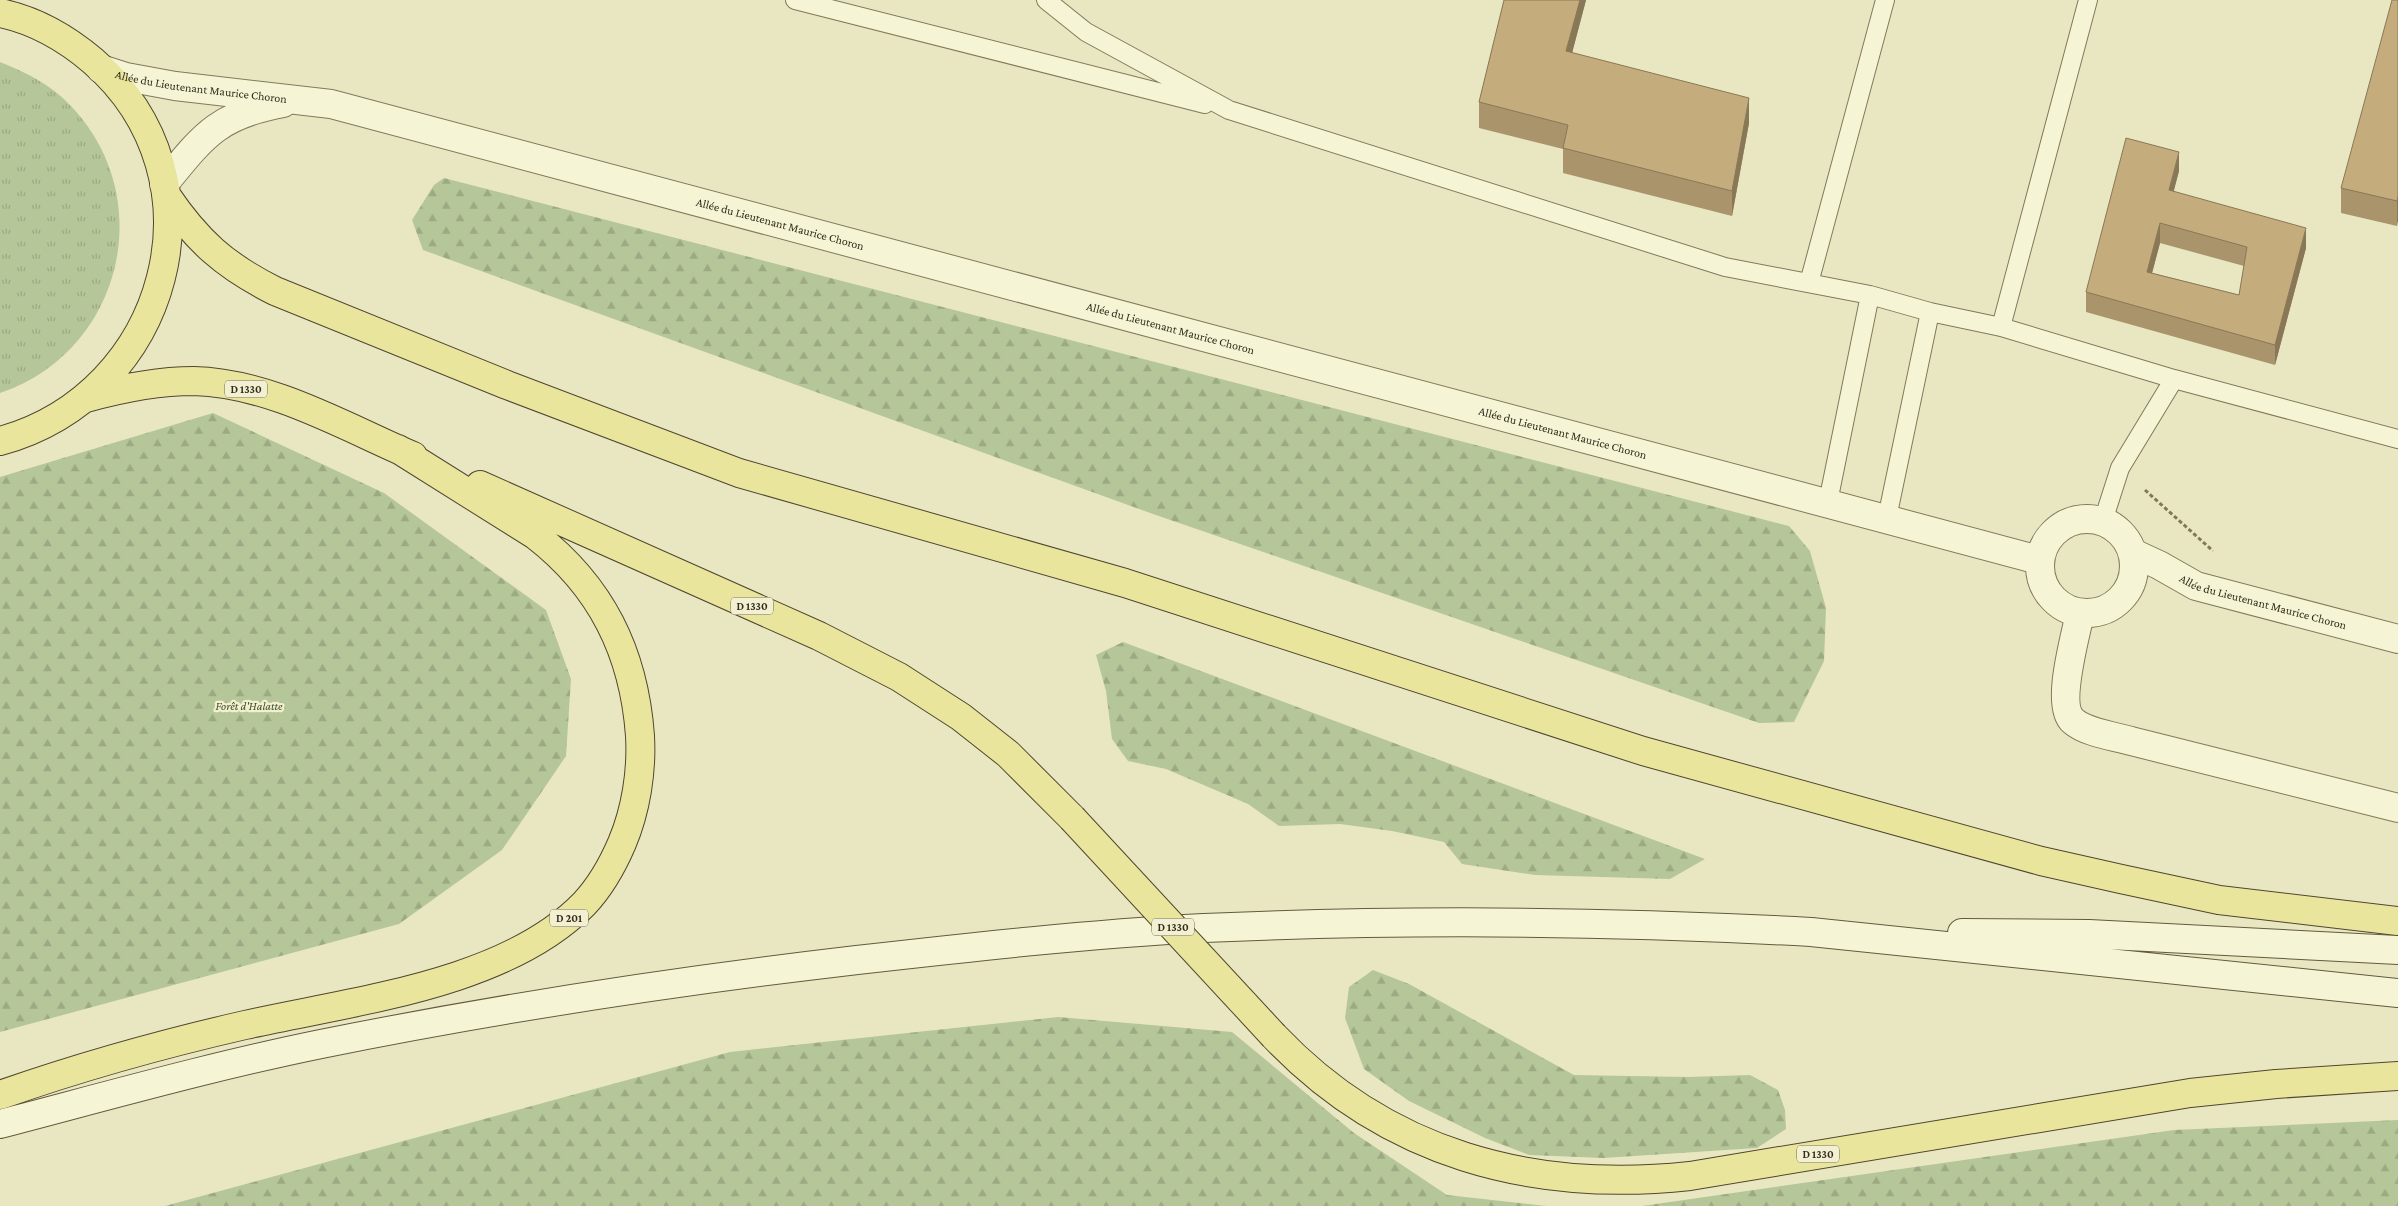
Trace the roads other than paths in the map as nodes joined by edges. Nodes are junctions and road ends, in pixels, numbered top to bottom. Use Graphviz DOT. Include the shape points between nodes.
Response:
graph roads {
  1 [pos="795,0"];
  2 [pos="1046,0"];
  3 [pos="1885,0"];
  4 [pos="2088,0"];
  5 [pos="0,13"];
  6 [pos="101,69"];
  7 [pos="302,100"];
  8 [pos="1229,110"];
  9 [pos="165,189"];
  10 [pos="1809,282"];
  11 [pos="1870,295"];
  12 [pos="1930,312"];
  13 [pos="2001,326"];
  14 [pos="2174,379"];
  15 [pos="86,398"];
  16 [pos="2398,439"];
  17 [pos="0,441"];
  18 [pos="398,449"];
  19 [pos="1828,502"];
  20 [pos="1887,518"];
  21 [pos="2103,521"];
  22 [pos="2133,553"];
  23 [pos="2039,560"];
  24 [pos="2080,613"];
  25 [pos="2398,640"];
  26 [pos="2398,808"];
  27 [pos="2398,921"];
  28 [pos="1811,932"];
  29 [pos="2398,950"];
  30 [pos="2398,993"];
  31 [pos="2398,1076"];
  32 [pos="0,1095"];
  33 [pos="0,1124"];
  1 -- 8 [label="lane"];
  2 -- 8 [label="lane" via="1086,32"];
  3 -- 10 [label="lane"];
  4 -- 13 [label="lane"];
  5 -- 6 [label="main road" via="57,35"];
  6 -- 7 [label="street, Allée du Lieutenant Maurice Choron" via="175,86"];
  6 -- 9 [label="main road" via="137,113 153,147"];
  7 -- 9 [label="street, Allée du Lieutenant Maurice Choron" via="264,107 224,122 200,140"];
  7 -- 19 [label="street, Allée du Lieutenant Maurice Choron" via="331,104"];
  8 -- 10 [label="lane" via="1725,267"];
  9 -- 15 [label="main road" via="167,252 153,308 125,357"];
  9 -- 27 [label="main road" via="188,227 210,249 251,279 275,291 498,382 739,473 1116,580 1634,748 1825,803 2041,861 2174,891 2218,900"];
  10 -- 11 [label="lane"];
  11 -- 12 [label="lane"];
  11 -- 19 [label="lane"];
  12 -- 13 [label="lane"];
  12 -- 20 [label="lane"];
  13 -- 14 [label="lane"];
  14 -- 16 [label="lane"];
  14 -- 21 [label="lane" via="2120,468"];
  15 -- 17 [label="main road" via="53,421"];
  15 -- 18 [label="main road, D 1330" via="144,384 196,381 220,384 273,397"];
  18 -- 31 [label="main road, D 1330, bridge" via="864,658 961,717 1008,754 1072,818 1302,1065 1322,1082 1409,1136 1437,1148 1494,1165 1549,1176 1656,1180 2226,1088"];
  18 -- 32 [label="main road, D 201" via="555,550 600,602 615,631 633,685 641,751 632,812 616,857 601,882 567,919 515,952 483,967 398,993 161,1045"];
  19 -- 20 [label="street, Allée du Lieutenant Maurice Choron"];
  20 -- 23 [label="street, Allée du Lieutenant Maurice Choron"];
  21 -- 22 [label="street" via="2127,539"];
  21 -- 23 [label="street" via="2086,518 2070,521 2056,530 2045,544"];
  22 -- 24 [label="street" via="2134,576 2123,598 2104,611"];
  22 -- 25 [label="street, Allée du Lieutenant Maurice Choron" via="2196,586"];
  23 -- 24 [label="street" via="2045,589 2060,604"];
  24 -- 26 [label="street" via="2065,705 2072,720 2088,729 2131,741"];
  28 -- 29 [label="street" via="2089,934"];
  28 -- 30 [label="street"];
  28 -- 33 [label="street" via="1632,924 1444,922 1205,928 960,948 708,978 516,1007 258,1058"];
}
